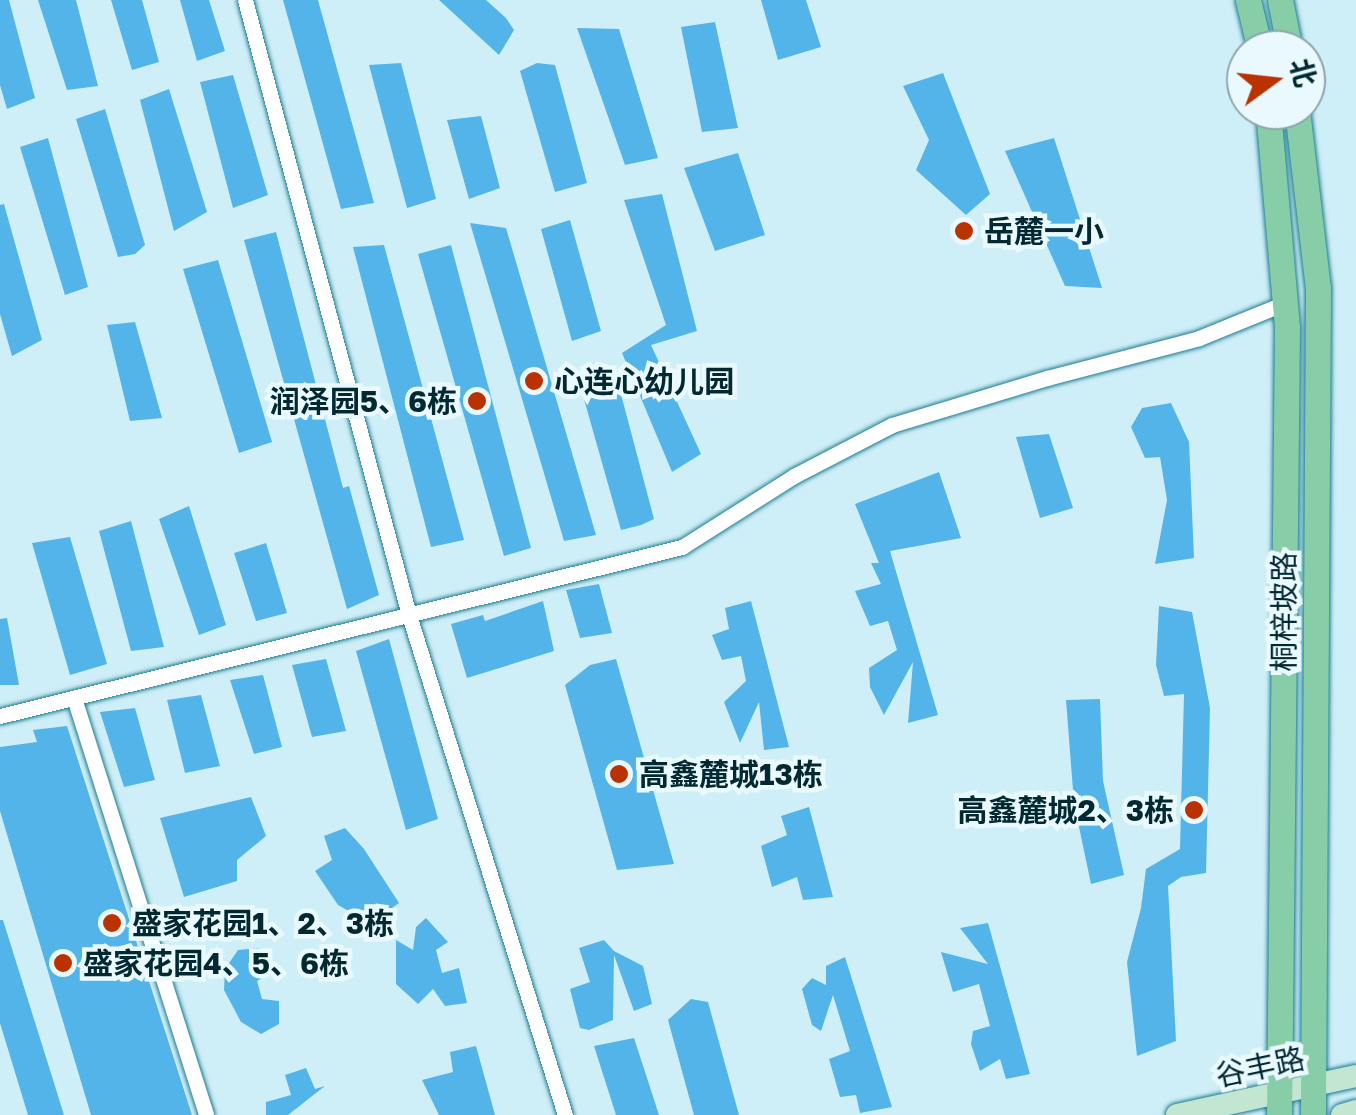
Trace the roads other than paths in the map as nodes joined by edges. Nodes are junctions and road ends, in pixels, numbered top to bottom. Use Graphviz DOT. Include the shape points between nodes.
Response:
graph roads {
  1 [pos="245,0"];
  2 [pos="1248,0"];
  3 [pos="1280,0"];
  4 [pos="1255,30"];
  5 [pos="1286,30"];
  6 [pos="1270,130"];
  7 [pos="1299,130"];
  8 [pos="1285,302"];
  9 [pos="409,615"];
  10 [pos="74,698"];
  11 [pos="0,716"];
  12 [pos="1356,1076"];
  13 [pos="1314,1088"];
  14 [pos="1280,1104"];
  15 [pos="1356,1111"];
  16 [pos="206,1115"];
  17 [pos="565,1115"];
  18 [pos="1176,1115"];
  19 [pos="1314,1115"];
  20 [pos="1342,1115"];
  1 -- 9 [label="street"];
  2 -- 4 [label="main road"];
  3 -- 5 [label="main road"];
  6 -- 8 [label="main road, 桐梓坡路"];
  7 -- 13 [label="main road, 桐梓坡路" via="1318,288"];
  8 -- 9 [label="street" via="1199,338 892,425 794,476 682,547"];
  8 -- 14 [label="main road, 桐梓坡路"];
  9 -- 10 [label="street"];
  9 -- 17 [label="street"];
  10 -- 11 [label="street"];
  10 -- 16 [label="street"];
  12 -- 13 [label="street, 谷丰路"];
  13 -- 14 [label="street, 谷丰路"];
  13 -- 19 [label="main road, 桐梓坡路"];
  14 -- 18 [label="street, 谷丰路"];
  15 -- 20 [label="street"];
}
